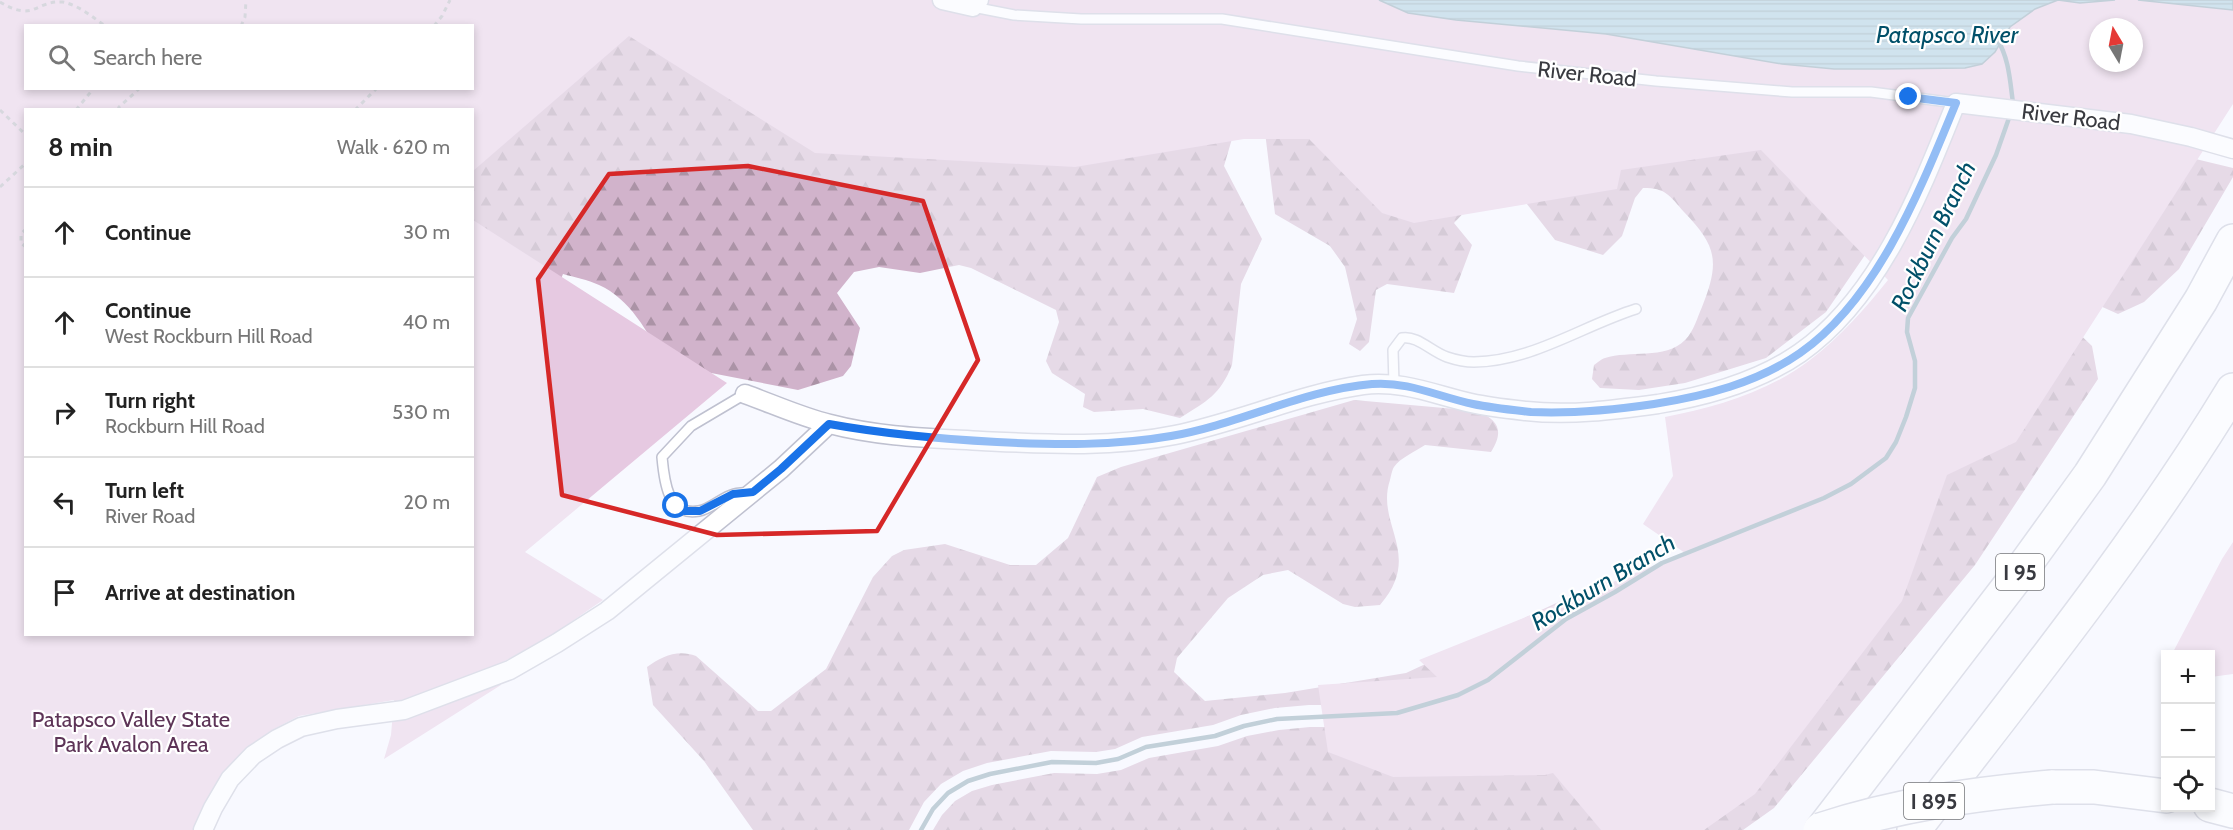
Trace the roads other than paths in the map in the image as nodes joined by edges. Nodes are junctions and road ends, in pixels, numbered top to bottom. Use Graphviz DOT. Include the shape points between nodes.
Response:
graph roads {
  1 [pos="942,0"];
  2 [pos="976,3"];
  3 [pos="1956,103"];
  4 [pos="2233,149"];
  5 [pos="2233,241"];
  6 [pos="1636,309"];
  7 [pos="1394,384"];
  8 [pos="2233,390"];
  9 [pos="745,394"];
  10 [pos="829,424"];
  11 [pos="753,492"];
  12 [pos="2161,795"];
  13 [pos="2215,807"];
  14 [pos="2233,811"];
  15 [pos="203,830"];
  16 [pos="1821,830"];
  17 [pos="1914,830"];
  1 -- 2 [label="street, River Road"];
  2 -- 3 [label="lane, River Road" via="1014,15 1222,19 1518,66 1792,92 1871,92"];
  3 -- 4 [label="street, River Road" via="2131,124"];
  3 -- 7 [label="street" via="1922,186 1860,294 1802,352 1769,372 1686,399 1582,413 1473,404"];
  5 -- 16 [label="highway, I 95" via="2201,300 2090,475"];
  6 -- 7 [label="lane" via="1545,347 1476,362 1447,357 1411,337 1402,338 1393,350"];
  7 -- 10 [label="street" via="1335,389 1216,425 1132,441 1051,444 944,439"];
  8 -- 17 [label="highway" via="2149,519 2091,599"];
  9 -- 10 [label="street"];
  9 -- 11 [label="lane" via="691,426 662,457 664,484 676,506 685,511 700,511 733,494"];
  10 -- 11 [label="street"];
  11 -- 15 [label="street" via="607,611 510,670 404,710 310,725 277,739 253,755 230,779"];
  12 -- 16 [label="highway, I 895, bridge" via="2094,787 1994,792 1900,807"];
  13 -- 14 [label="highway"];
}
